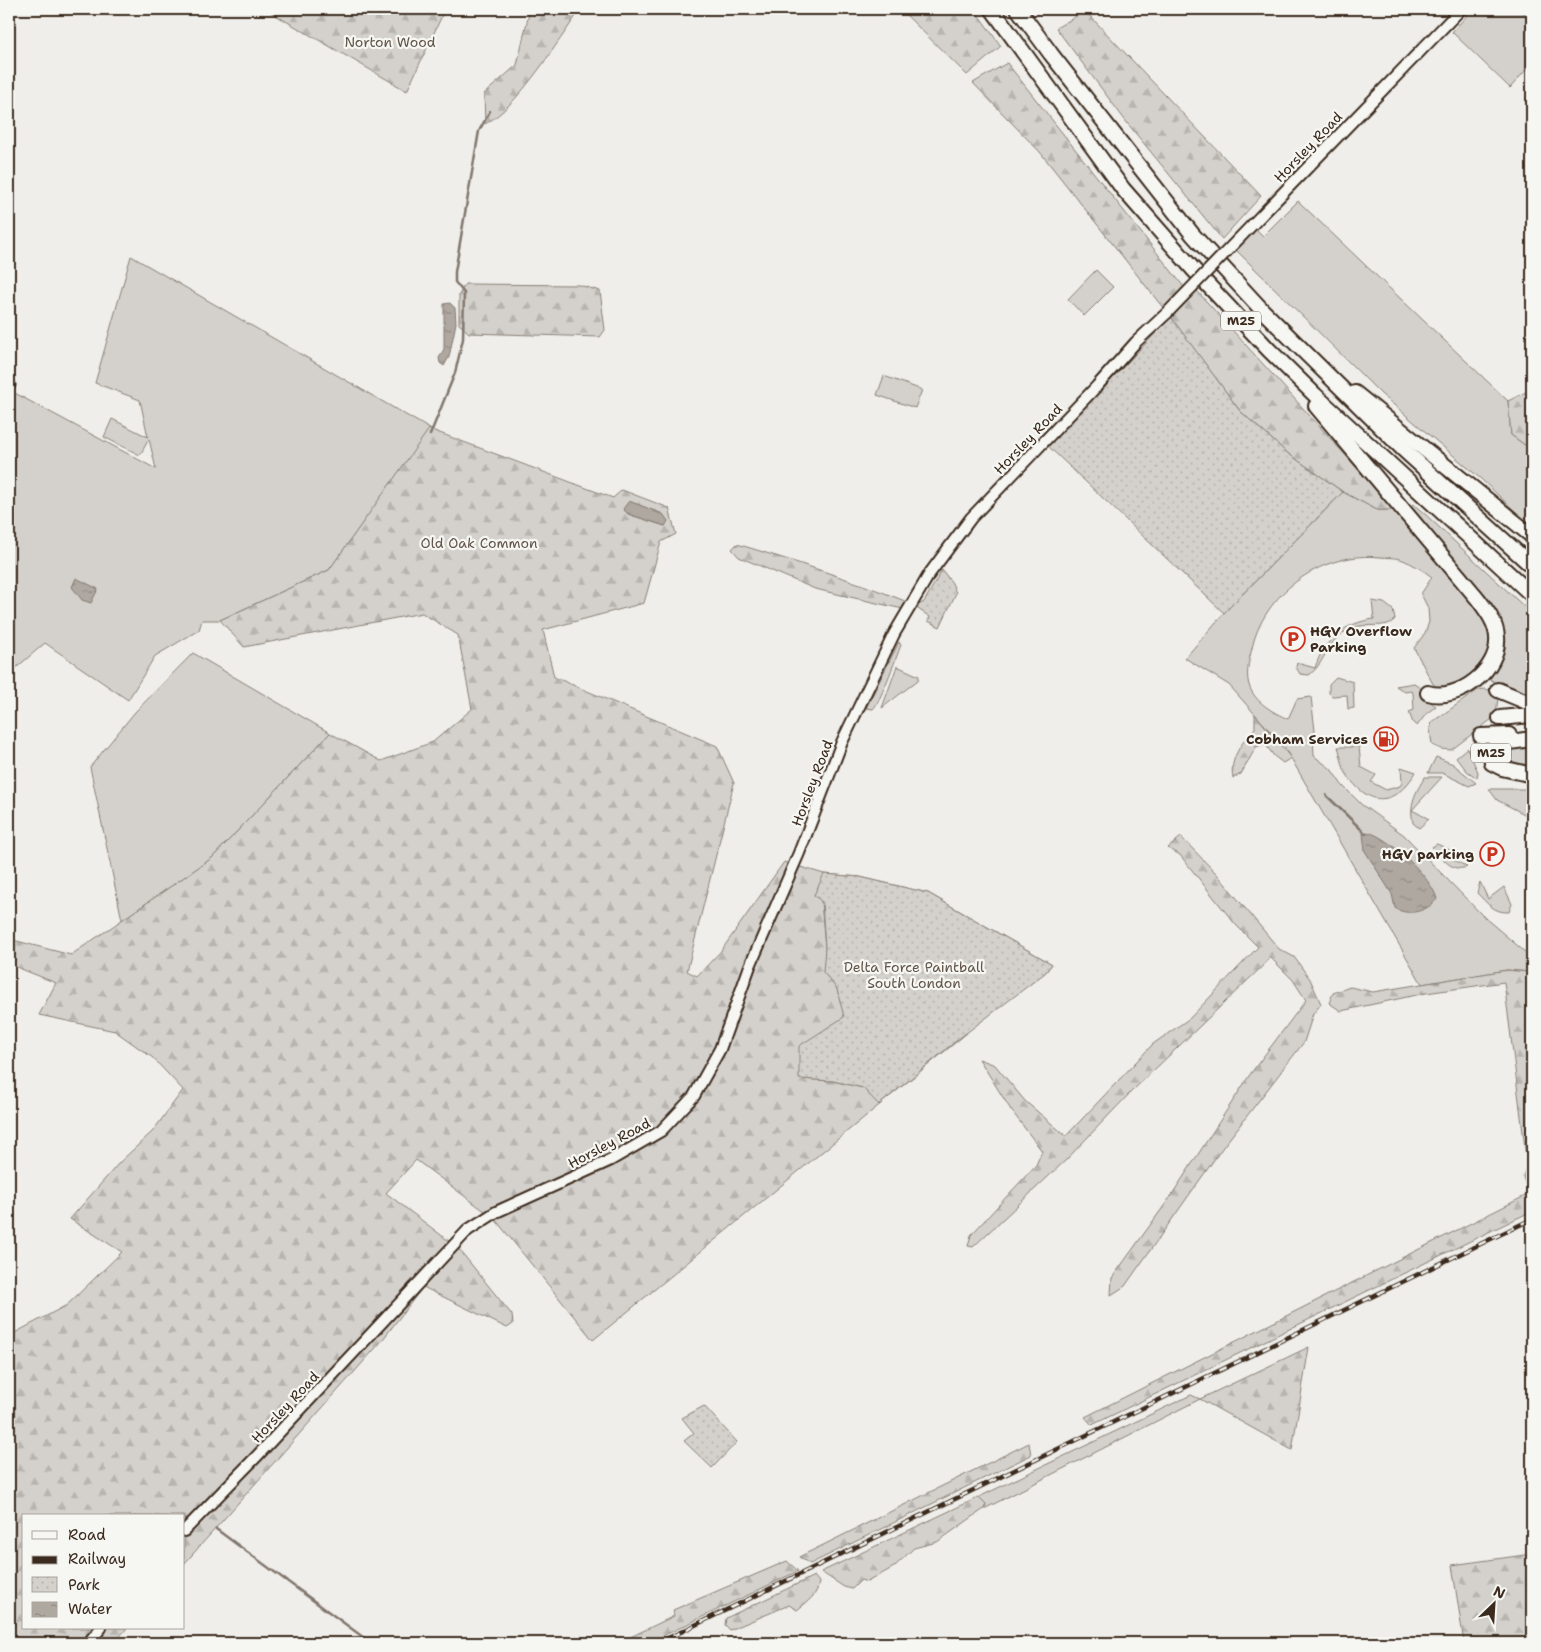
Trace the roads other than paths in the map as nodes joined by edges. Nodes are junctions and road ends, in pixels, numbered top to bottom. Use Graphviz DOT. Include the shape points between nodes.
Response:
graph roads {
  1 [pos="992,9"];
  2 [pos="1018,9"];
  3 [pos="1461,9"];
  4 [pos="1269,350"];
  5 [pos="1326,372"];
  6 [pos="1532,536"];
  7 [pos="1532,566"];
  8 [pos="1532,595"];
  9 [pos="1498,690"];
  10 [pos="1428,693"];
  11 [pos="1532,704"];
  12 [pos="1532,715"];
  13 [pos="1500,718"];
  14 [pos="1481,736"];
  15 [pos="1532,738"];
  16 [pos="1528,774"];
  17 [pos="185,1530"];
  18 [pos="99,1630"];
  19 [pos="88,1643"];
  1 -- 4 [label="highway, M25" via="1123,189"];
  2 -- 5 [label="highway, M25" via="1193,234 1263,311"];
  3 -- 17 [label="street, Horsley Road, bridge" via="1136,342 971,518 930,573 894,634 842,742 750,966 720,1049 694,1096 661,1131 612,1160 496,1212 468,1230"];
  4 -- 8 [label="highway, M25"];
  4 -- 10 [label="highway, M25" via="1478,599 1494,624 1498,640 1496,649 1483,673 1451,694 1439,696"];
  5 -- 6 [label="highway, M25" via="1373,405"];
  5 -- 7 [label="highway, M25" via="1403,449"];
  9 -- 11 [label="highway"];
  12 -- 13 [label="highway"];
  14 -- 15 [label="highway, M25"];
  15 -- 16 [label="highway, M25" via="1496,744 1491,753 1492,763 1497,766"];
  18 -- 19 [label="street"];
}
